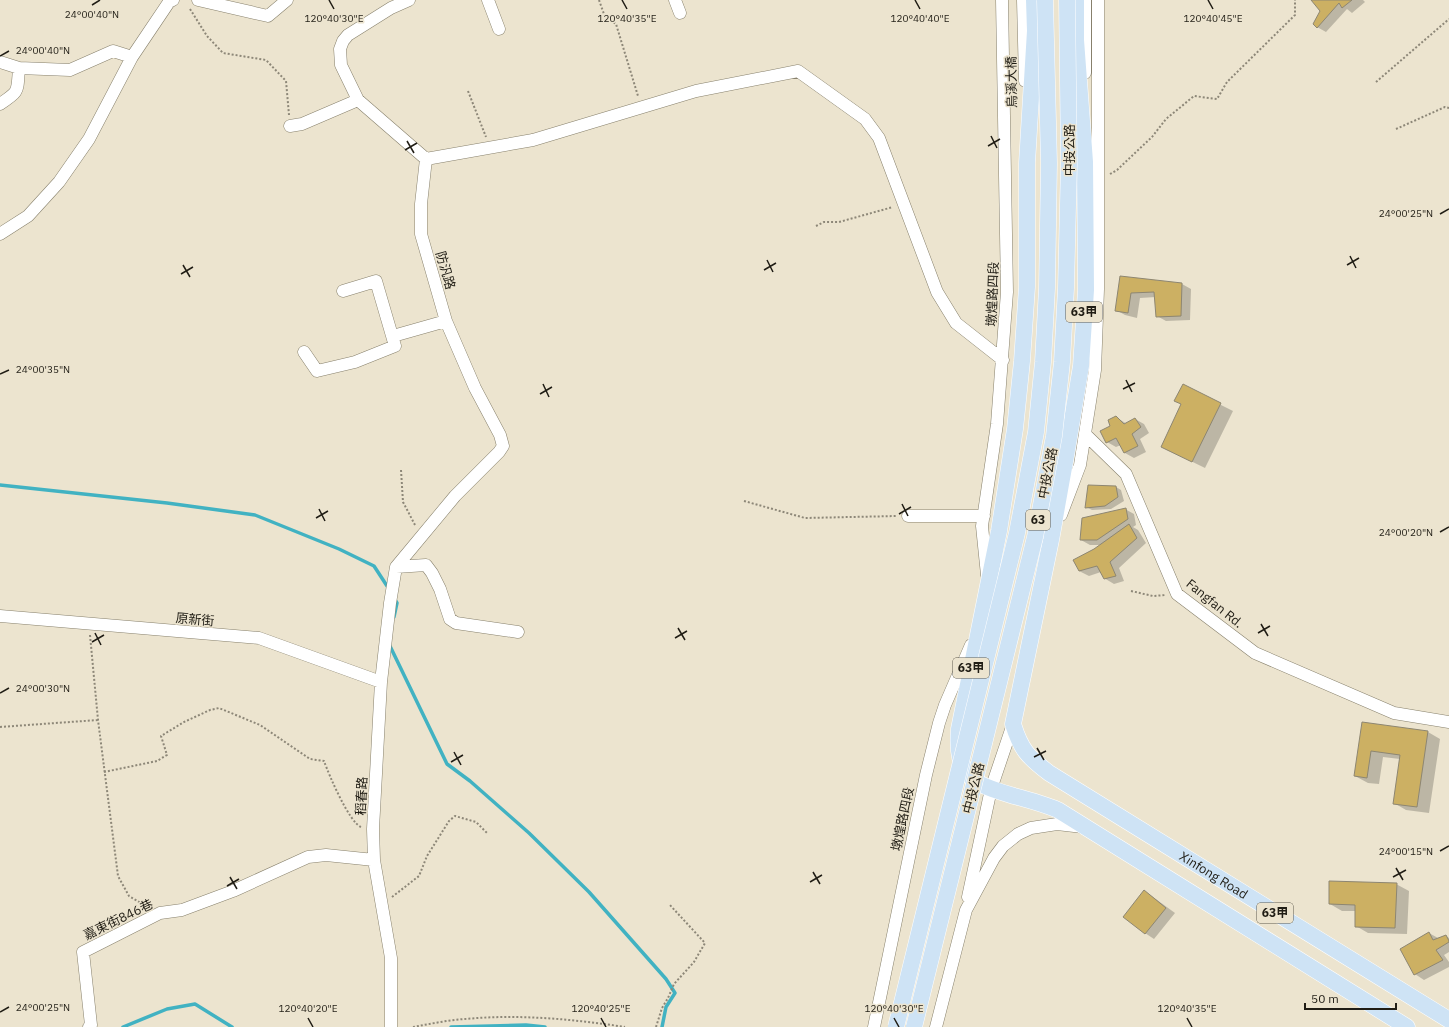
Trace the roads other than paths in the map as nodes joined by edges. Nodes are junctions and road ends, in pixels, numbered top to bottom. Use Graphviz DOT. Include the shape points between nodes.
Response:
graph roads {
  1 [pos="173,0"];
  2 [pos="287,0"];
  3 [pos="409,0"];
  4 [pos="488,0"];
  5 [pos="675,0"];
  6 [pos="1002,0"];
  7 [pos="1023,0"];
  8 [pos="1034,0"];
  9 [pos="1045,0"];
  10 [pos="1067,0"];
  11 [pos="1076,0"];
  12 [pos="1085,0"];
  13 [pos="1098,0"];
  14 [pos="194,2"];
  15 [pos="680,13"];
  16 [pos="499,29"];
  17 [pos="132,57"];
  18 [pos="0,62"];
  19 [pos="18,68"];
  20 [pos="358,100"];
  21 [pos="0,104"];
  22 [pos="290,126"];
  23 [pos="426,159"];
  24 [pos="1085,162"];
  25 [pos="1027,164"];
  26 [pos="0,234"];
  27 [pos="343,291"];
  28 [pos="446,321"];
  29 [pos="393,336"];
  30 [pos="304,352"];
  31 [pos="1003,360"];
  32 [pos="1086,434"];
  33 [pos="908,516"];
  34 [pos="984,516"];
  35 [pos="1051,540"];
  36 [pos="396,567"];
  37 [pos="988,588"];
  38 [pos="0,616"];
  39 [pos="981,624"];
  40 [pos="518,632"];
  41 [pos="381,682"];
  42 [pos="1449,722"];
  43 [pos="1013,724"];
  44 [pos="991,789"];
  45 [pos="1088,828"];
  46 [pos="374,860"];
  47 [pos="966,910"];
  48 [pos="1285,919"];
  49 [pos="1269,941"];
  50 [pos="1449,1020"];
  51 [pos="90,1027"];
  52 [pos="391,1027"];
  53 [pos="874,1027"];
  54 [pos="896,1027"];
  55 [pos="914,1027"];
  56 [pos="936,1027"];
  57 [pos="1407,1027"];
  1 -- 17 [label="street" via="169,2"];
  2 -- 14 [label="street" via="268,16"];
  3 -- 20 [label="street" via="391,8 348,35 343,41 340,49 341,65"];
  4 -- 16 [label="street"];
  5 -- 15 [label="street"];
  6 -- 31 [label="street, 墩煌路四段" via="1008,292"];
  7 -- 25 [label="street, 烏溪大橋"];
  8 -- 25 [label="main road" via="1035,31"];
  9 -- 54 [label="main road, 中投公路 / 63, bridge" via="1049,163 1047,288 1036,432 1017,533"];
  10 -- 55 [label="main road, 中投公路 / 63, bridge" via="1069,163 1066,288 1054,436 1035,537"];
  11 -- 24 [label="main road" via="1076,40"];
  12 -- 24 [label="street"];
  13 -- 32 [label="street" via="1098,289 1094,370"];
  17 -- 19 [label="street" via="113,51 70,70"];
  17 -- 26 [label="street" via="89,138 59,182 28,216"];
  18 -- 19 [label="street"];
  19 -- 21 [label="street" via="15,94"];
  20 -- 22 [label="street" via="302,124"];
  20 -- 23 [label="street"];
  23 -- 28 [label="street, 防汎路" via="421,234"];
  23 -- 31 [label="street" via="533,140 696,91 798,71 865,119 879,138 937,292 956,323"];
  24 -- 35 [label="main road, 63甲" via="1086,290 1081,366"];
  25 -- 37 [label="main road, 63甲" via="1027,287 1022,361 999,531"];
  27 -- 29 [label="street" via="376,281"];
  28 -- 29 [label="street"];
  28 -- 36 [label="street, 防汎路" via="503,446 455,496"];
  29 -- 30 [label="street" via="395,346 355,362 317,371"];
  31 -- 34 [label="street, 墩煌路四段"];
  32 -- 35 [label="street" via="1080,465"];
  32 -- 42 [label="street, Fangfan Rd." via="1126,474 1177,594 1255,653 1394,713"];
  33 -- 34 [label="street"];
  34 -- 37 [label="street, 墩煌路四段" via="982,526"];
  35 -- 43 [label="main road, 63甲"];
  36 -- 40 [label="street" via="426,565 440,589 450,619 456,623"];
  36 -- 41 [label="street, 稻春路"];
  37 -- 39 [label="main road, 63甲"];
  38 -- 41 [label="street, 原新街" via="259,638"];
  39 -- 44 [label="main road, 63甲" via="958,742 959,756 971,778"];
  39 -- 53 [label="street, 墩煌路四段" via="939,723"];
  41 -- 46 [label="street, 稻春路" via="373,829"];
  43 -- 44 [label="street"];
  43 -- 48 [label="main road, Xinfong Road / 63甲" via="1025,752 1034,762"];
  44 -- 45 [label="main road, 63甲" via="1046,805"];
  44 -- 47 [label="street"];
  45 -- 47 [label="street" via="1046,825 1018,834 1003,846 994,858"];
  45 -- 49 [label="main road, Xinfong Road / 63甲"];
  46 -- 51 [label="street, 嘉東街846巷" via="326,855 308,857 233,891 182,910 160,913 83,952"];
  46 -- 52 [label="street, 稻春路" via="391,958"];
  47 -- 56 [label="street"];
  48 -- 49 [label="main road"];
  48 -- 50 [label="main road, Xinfong Road / 63甲"];
  49 -- 57 [label="main road, Xinfong Road / 63甲"];
}
